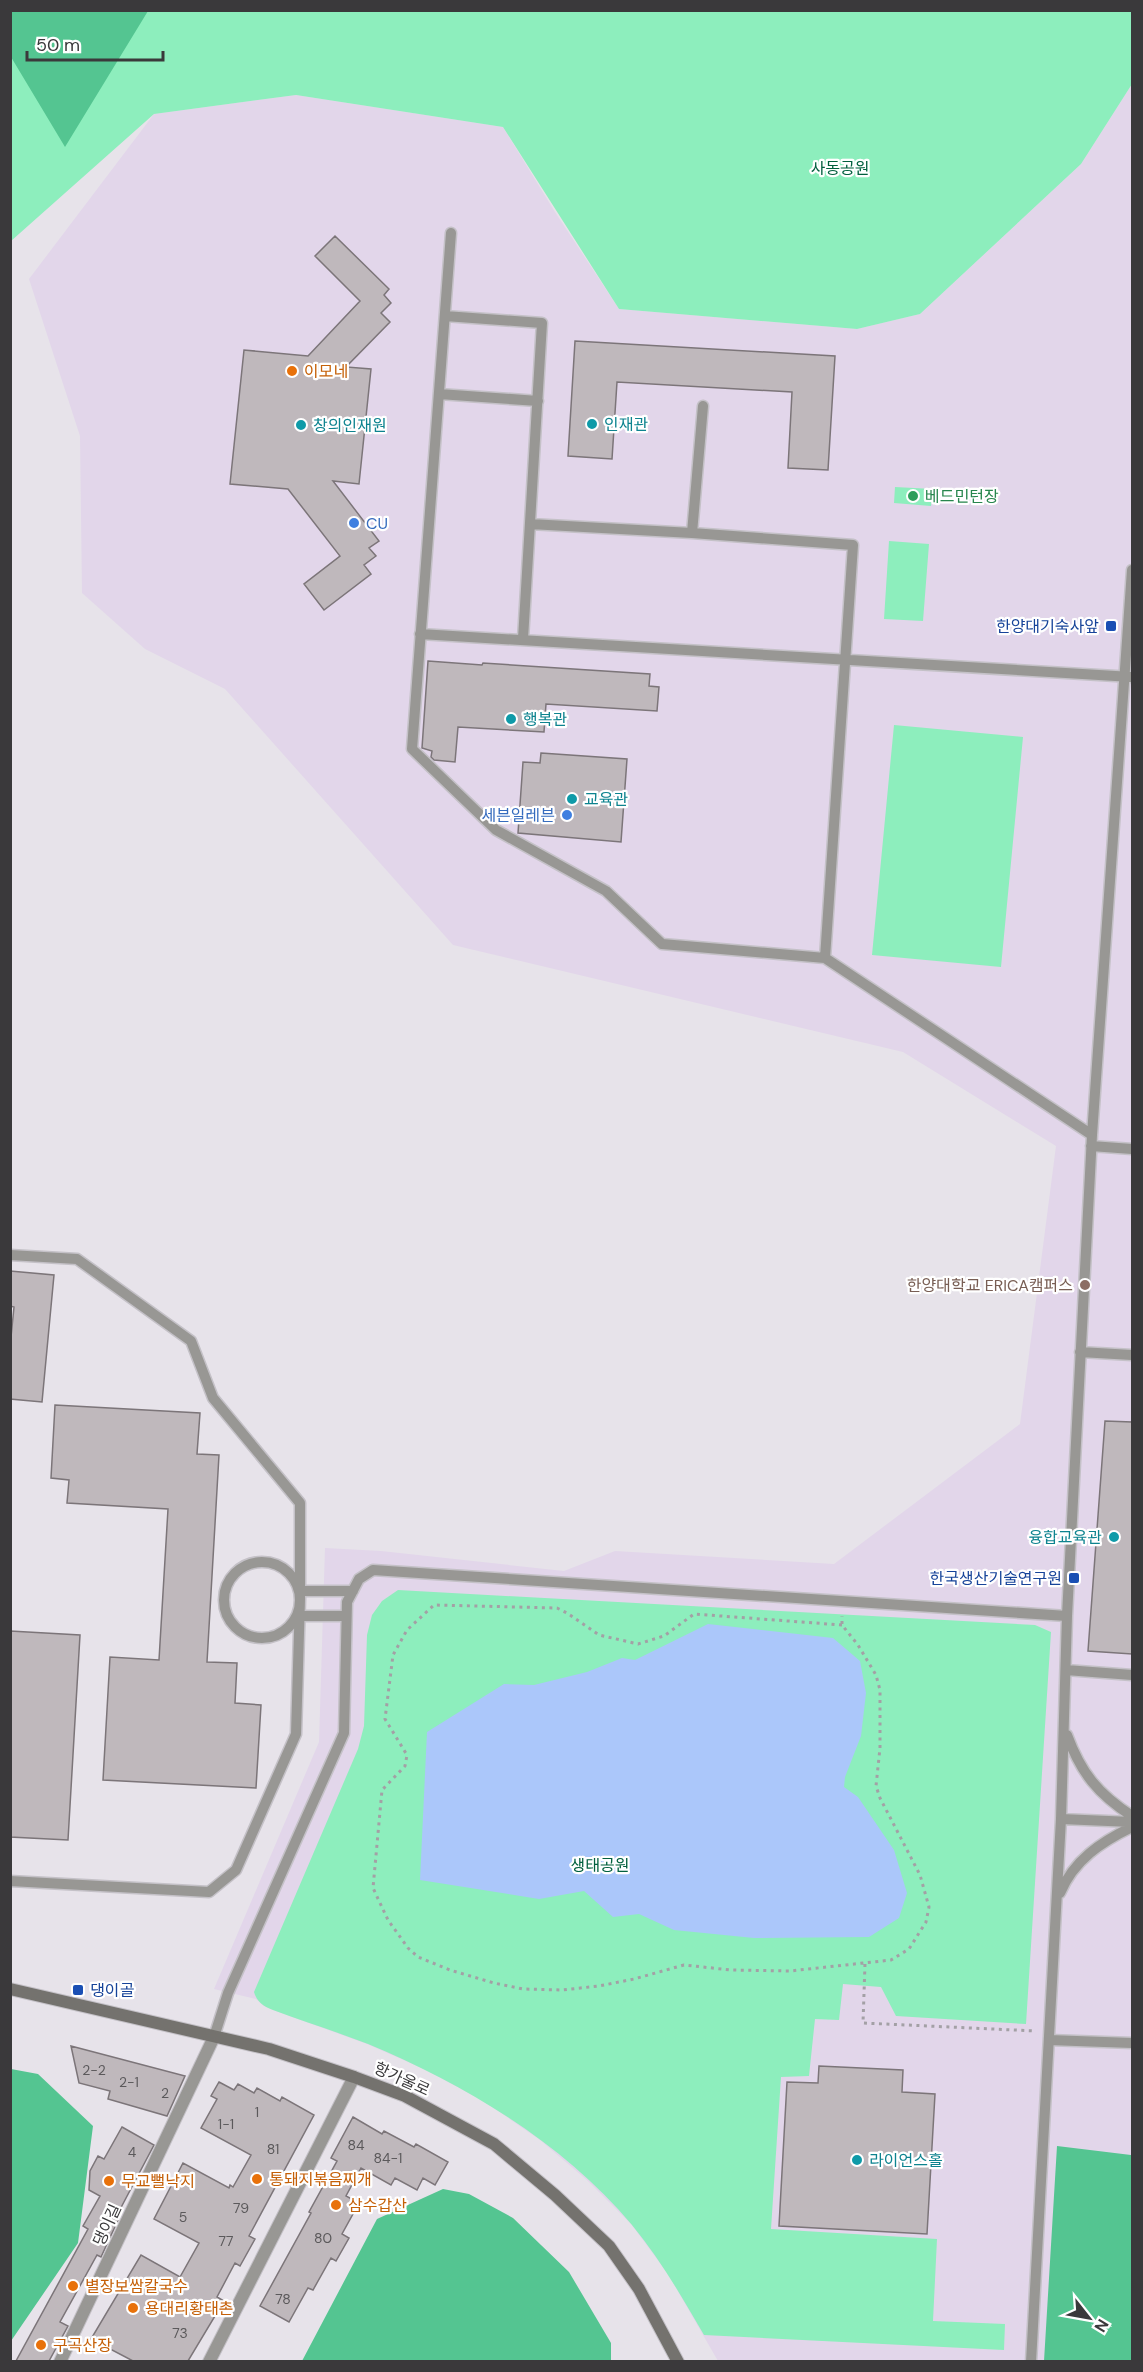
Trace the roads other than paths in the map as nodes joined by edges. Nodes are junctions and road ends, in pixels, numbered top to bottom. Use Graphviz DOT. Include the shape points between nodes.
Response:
graph roads {
  1 [pos="451,233"];
  2 [pos="445,316"];
  3 [pos="439,394"];
  4 [pos="538,401"];
  5 [pos="703,406"];
  6 [pos="530,524"];
  7 [pos="692,533"];
  8 [pos="1132,570"];
  9 [pos="420,634"];
  10 [pos="523,639"];
  11 [pos="845,659"];
  12 [pos="1129,677"];
  13 [pos="825,958"];
  14 [pos="1092,1141"];
  15 [pos="1132,1149"];
  16 [pos="10,1255"];
  17 [pos="1080,1352"];
  18 [pos="1132,1355"];
  19 [pos="353,1591"];
  20 [pos="300,1595"];
  21 [pos="300,1616"];
  22 [pos="346,1616"];
  23 [pos="1066,1616"];
  24 [pos="1065,1670"];
  25 [pos="1132,1675"];
  26 [pos="1064,1728"];
  27 [pos="1132,1816"];
  28 [pos="1061,1819"];
  29 [pos="1132,1822"];
  30 [pos="1132,1827"];
  31 [pos="10,1881"];
  32 [pos="1057,1901"];
  33 [pos="10,1989"];
  34 [pos="1049,2036"];
  35 [pos="214,2037"];
  36 [pos="1132,2043"];
  37 [pos="354,2077"];
  38 [pos="60,2361"];
  39 [pos="209,2361"];
  40 [pos="678,2361"];
  41 [pos="1031,2361"];
  1 -- 2 [label="lane"];
  2 -- 3 [label="lane"];
  2 -- 4 [label="lane" via="542,323"];
  3 -- 4 [label="lane"];
  3 -- 9 [label="lane"];
  4 -- 6 [label="lane"];
  5 -- 7 [label="lane"];
  6 -- 7 [label="lane"];
  6 -- 10 [label="lane"];
  7 -- 11 [label="lane" via="853,545"];
  8 -- 12 [label="lane"];
  9 -- 10 [label="lane"];
  9 -- 13 [label="lane" via="412,748 496,830 606,891 662,944"];
  10 -- 11 [label="lane"];
  11 -- 12 [label="lane"];
  11 -- 13 [label="lane"];
  12 -- 14 [label="lane"];
  13 -- 14 [label="lane"];
  14 -- 15 [label="lane"];
  14 -- 17 [label="lane"];
  16 -- 20 [label="lane" via="77,1259 191,1341 213,1398 300,1503"];
  17 -- 18 [label="lane"];
  17 -- 23 [label="lane"];
  19 -- 20 [label="lane"];
  19 -- 22 [label="lane"];
  19 -- 23 [label="lane" via="359,1579 373,1570"];
  20 -- 20 [label="lane" via="283,1568 259,1562 247,1564 228,1581 224,1606 236,1628 246,1635 265,1638 292,1624"];
  20 -- 21 [label="lane"];
  21 -- 22 [label="lane"];
  21 -- 31 [label="lane" via="296,1734 236,1870 209,1892"];
  22 -- 35 [label="lane" via="344,1733 228,1993"];
  23 -- 24 [label="lane"];
  24 -- 25 [label="lane"];
  24 -- 26 [label="lane"];
  26 -- 27 [label="lane" via="1079,1765 1098,1790"];
  26 -- 28 [label="lane"];
  28 -- 29 [label="lane"];
  28 -- 32 [label="lane"];
  30 -- 32 [label="lane" via="1077,1863"];
  32 -- 34 [label="lane"];
  33 -- 35 [label="main road, 항가울로"];
  34 -- 36 [label="lane"];
  34 -- 41 [label="lane"];
  35 -- 37 [label="main road, 항가울로" via="269,2049"];
  35 -- 38 [label="street, 댕이길"];
  37 -- 39 [label="street"];
  37 -- 40 [label="main road, 항가울로" via="405,2096 494,2144 555,2195 609,2246 639,2289"];
}
